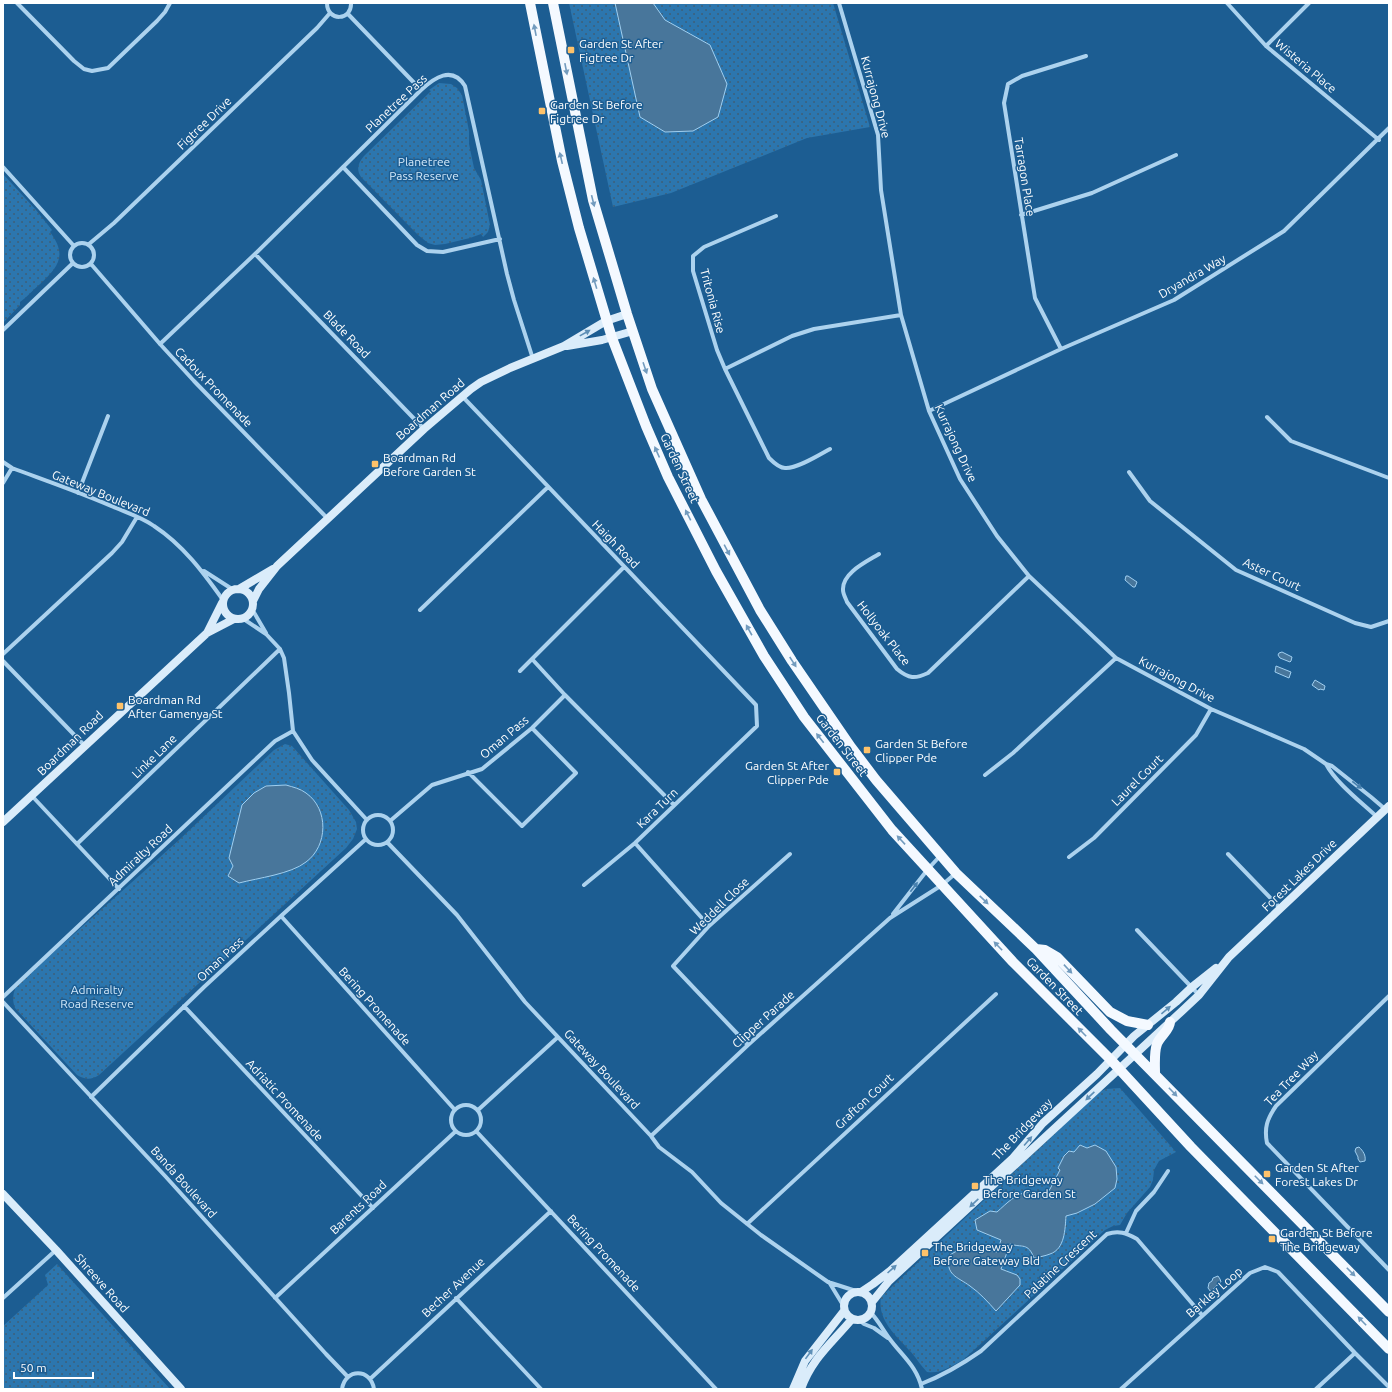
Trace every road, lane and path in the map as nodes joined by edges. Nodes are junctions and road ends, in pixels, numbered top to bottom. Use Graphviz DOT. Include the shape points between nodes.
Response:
graph roads {
  1 [pos="17,3"];
  2 [pos="170,3"];
  3 [pos="327,3"];
  4 [pos="351,3"];
  5 [pos="530,3"];
  6 [pos="553,3"];
  7 [pos="845,3"];
  8 [pos="1227,3"];
  9 [pos="1309,3"];
  10 [pos="839,4"];
  11 [pos="330,14"];
  12 [pos="348,14"];
  13 [pos="1266,46"];
  14 [pos="1086,56"];
  15 [pos="421,90"];
  16 [pos="1389,128"];
  17 [pos="1379,140"];
  18 [pos="1176,155"];
  19 [pos="3,167"];
  20 [pos="343,167"];
  21 [pos="1021,215"];
  22 [pos="776,216"];
  23 [pos="500,239"];
  24 [pos="89,244"];
  25 [pos="74,246"];
  26 [pos="255,254"];
  27 [pos="73,263"];
  28 [pos="91,264"];
  29 [pos="627,314"];
  30 [pos="900,314"];
  31 [pos="606,320"];
  32 [pos="3,330"];
  33 [pos="632,331"];
  34 [pos="612,338"];
  35 [pos="160,344"];
  36 [pos="564,346"];
  37 [pos="1061,349"];
  38 [pos="533,359"];
  39 [pos="725,368"];
  40 [pos="462,396"];
  41 [pos="929,411"];
  42 [pos="108,416"];
  43 [pos="1267,416"];
  44 [pos="424,429"];
  45 [pos="830,449"];
  46 [pos="3,462"];
  47 [pos="12,468"];
  48 [pos="1129,472"];
  49 [pos="1389,478"];
  50 [pos="3,483"];
  51 [pos="548,487"];
  52 [pos="78,493"];
  53 [pos="137,517"];
  54 [pos="328,519"];
  55 [pos="879,554"];
  56 [pos="277,566"];
  57 [pos="624,567"];
  58 [pos="202,570"];
  59 [pos="1029,576"];
  60 [pos="235,589"];
  61 [pos="223,602"];
  62 [pos="252,605"];
  63 [pos="420,610"];
  64 [pos="238,618"];
  65 [pos="1389,621"];
  66 [pos="206,633"];
  67 [pos="266,634"];
  68 [pos="280,649"];
  69 [pos="3,654"];
  70 [pos="1116,658"];
  71 [pos="532,659"];
  72 [pos="3,661"];
  73 [pos="520,671"];
  74 [pos="565,695"];
  75 [pos="756,705"];
  76 [pos="1211,709"];
  77 [pos="532,728"];
  78 [pos="293,731"];
  79 [pos="84,745"];
  80 [pos="1326,764"];
  81 [pos="468,772"];
  82 [pos="985,775"];
  83 [pos="32,796"];
  84 [pos="674,805"];
  85 [pos="1387,808"];
  86 [pos="1377,817"];
  87 [pos="367,820"];
  88 [pos="390,821"];
  89 [pos="3,822"];
  90 [pos="366,839"];
  91 [pos="387,842"];
  92 [pos="635,843"];
  93 [pos="77,844"];
  94 [pos="790,854"];
  95 [pos="1228,854"];
  96 [pos="940,856"];
  97 [pos="1069,857"];
  98 [pos="928,869"];
  99 [pos="956,873"];
  100 [pos="584,885"];
  101 [pos="942,885"];
  102 [pos="118,889"];
  103 [pos="1281,908"];
  104 [pos="281,916"];
  105 [pos="890,918"];
  106 [pos="709,926"];
  107 [pos="1137,930"];
  108 [pos="1036,949"];
  109 [pos="1225,961"];
  110 [pos="1192,987"];
  111 [pos="996,994"];
  112 [pos="1199,995"];
  113 [pos="1389,996"];
  114 [pos="3,997"];
  115 [pos="3,1002"];
  116 [pos="184,1006"];
  117 [pos="1170,1022"];
  118 [pos="1148,1025"];
  119 [pos="558,1037"];
  120 [pos="1126,1044"];
  121 [pos="748,1046"];
  122 [pos="1136,1054"];
  123 [pos="1110,1060"];
  124 [pos="1119,1070"];
  125 [pos="1155,1073"];
  126 [pos="91,1097"];
  127 [pos="455,1110"];
  128 [pos="478,1110"];
  129 [pos="456,1131"];
  130 [pos="476,1132"];
  131 [pos="651,1136"];
  132 [pos="1168,1171"];
  133 [pos="3,1194"];
  134 [pos="373,1208"];
  135 [pos="551,1211"];
  136 [pos="747,1224"];
  137 [pos="1126,1233"];
  138 [pos="56,1250"];
  139 [pos="1389,1270"];
  140 [pos="828,1282"];
  141 [pos="859,1292"];
  142 [pos="3,1298"];
  143 [pos="275,1298"];
  144 [pos="456,1298"];
  145 [pos="872,1302"];
  146 [pos="844,1308"];
  147 [pos="1389,1312"];
  148 [pos="870,1313"];
  149 [pos="1202,1315"];
  150 [pos="856,1320"];
  151 [pos="890,1339"];
  152 [pos="1389,1349"];
  153 [pos="1355,1353"];
  154 [pos="348,1377"];
  155 [pos="370,1379"];
  156 [pos="921,1384"];
  157 [pos="1389,1386"];
  158 [pos="181,1389"];
  159 [pos="342,1389"];
  160 [pos="374,1389"];
  161 [pos="541,1389"];
  162 [pos="716,1389"];
  163 [pos="793,1389"];
  164 [pos="801,1389"];
  165 [pos="922,1389"];
  166 [pos="1121,1389"];
  167 [pos="1316,1389"];
  1 -- 2 [label="street" via="74,61 92,72 108,68 158,21"];
  3 -- 11 [label="street"];
  4 -- 12 [label="street"];
  31 -- 5 [label="main road, Garden Street, one-way" via="562,161"];
  6 -- 29 [label="main road, Garden Street, one-way" via="593,200"];
  7 -- 10 [label="street"];
  8 -- 13 [label="street, Wisteria Place"];
  9 -- 13 [label="street"];
  10 -- 30 [label="street, Kurrajong Drive" via="878,135 881,190"];
  11 -- 12 [label="street" via="337,17"];
  11 -- 24 [label="street, Figtree Drive" via="312,34"];
  12 -- 15 [label="street"];
  13 -- 17 [label="street, Wisteria Place"];
  14 -- 21 [label="street, Tarragon Place" via="1022,76 1008,84 1004,103"];
  15 -- 20 [label="street, Planetree Pass"];
  15 -- 23 [label="street, Planetree Pass" via="435,79 446,75 456,77 465,86"];
  16 -- 17 [label="street, Dryandra Way"];
  17 -- 37 [label="street, Dryandra Way" via="1284,232 1174,300"];
  18 -- 21 [label="street" via="1092,193"];
  19 -- 25 [label="street"];
  20 -- 23 [label="street" via="417,245 427,251 443,252"];
  20 -- 26 [label="street, Planetree Pass"];
  21 -- 37 [label="street, Tarragon Place" via="1035,298"];
  22 -- 39 [label="street, Tritonia Rise" via="704,247 693,256 693,271"];
  23 -- 38 [label="street, Planetree Pass" via="514,300"];
  24 -- 25 [label="street" via="81,242"];
  24 -- 28 [label="street" via="95,254"];
  25 -- 27 [label="street" via="70,256"];
  26 -- 35 [label="street, Planetree Pass"];
  26 -- 44 [label="street, Blade Road"];
  27 -- 28 [label="street" via="79,267"];
  27 -- 32 [label="street"];
  28 -- 35 [label="street, Cadoux Promenade"];
  29 -- 31 [label="street, Boardman Road"];
  29 -- 33 [label="main road, Garden Street"];
  30 -- 39 [label="street" via="814,329 792,336"];
  30 -- 41 [label="street, Kurrajong Drive"];
  31 -- 34 [label="main road, Garden Street"];
  36 -- 31 [label="street, Boardman Road, one-way"];
  33 -- 34 [label="street, Boardman Road"];
  33 -- 96 [label="main road, Garden Street, one-way" via="652,389 679,452 760,610 855,752"];
  34 -- 36 [label="street, Boardman Road"];
  98 -- 34 [label="main road, Garden Street, one-way" via="892,830 804,717 764,656 716,571 668,477"];
  35 -- 54 [label="street, Cadoux Promenade"];
  36 -- 38 [label="street, Boardman Road"];
  37 -- 41 [label="street, Dryandra Way"];
  38 -- 40 [label="street, Boardman Road" via="487,379"];
  39 -- 45 [label="street, Tritonia Rise" via="769,458 775,464 784,469 794,467"];
  40 -- 44 [label="street, Boardman Road"];
  40 -- 51 [label="street, Haigh Road"];
  41 -- 59 [label="street, Kurrajong Drive" via="960,479 997,536"];
  42 -- 52 [label="street"];
  43 -- 49 [label="street" via="1291,440"];
  44 -- 54 [label="street, Boardman Road"];
  46 -- 47 [label="street, Gateway Boulevard"];
  47 -- 50 [label="street"];
  47 -- 52 [label="street, Gateway Boulevard"];
  48 -- 65 [label="street, Aster Court" via="1150,501 1236,570 1355,623 1371,627"];
  51 -- 57 [label="street, Haigh Road"];
  51 -- 63 [label="street"];
  52 -- 53 [label="street, Gateway Boulevard"];
  53 -- 58 [label="street, Gateway Boulevard" via="167,536"];
  53 -- 69 [label="street" via="117,547"];
  54 -- 56 [label="street, Boardman Road"];
  55 -- 59 [label="street, Hollyoak Place" via="850,574 844,582 843,592 847,602 897,669 912,678 928,673"];
  56 -- 60 [label="street, Boardman Road"];
  56 -- 62 [label="street, Boardman Road" via="259,589"];
  57 -- 71 [label="street"];
  57 -- 75 [label="street, Haigh Road"];
  58 -- 60 [label="street, Gateway Boulevard"];
  58 -- 61 [label="street, Gateway Boulevard"];
  59 -- 70 [label="street, Kurrajong Drive"];
  60 -- 61 [label="street, Boardman Road" via="225,595"];
  60 -- 62 [label="street" via="246,591"];
  61 -- 64 [label="street" via="226,613"];
  61 -- 66 [label="street, Boardman Road"];
  62 -- 64 [label="street, Boardman Road" via="250,613"];
  62 -- 67 [label="street"];
  64 -- 66 [label="street, Boardman Road"];
  64 -- 67 [label="street"];
  66 -- 79 [label="street, Boardman Road"];
  67 -- 68 [label="street"];
  68 -- 78 [label="street" via="284,658"];
  68 -- 93 [label="street, Linke Lane"];
  70 -- 76 [label="street, Kurrajong Drive"];
  70 -- 82 [label="street" via="1014,753"];
  71 -- 73 [label="street"];
  71 -- 74 [label="street"];
  72 -- 79 [label="street"];
  74 -- 77 [label="street, Oman Pass"];
  74 -- 84 [label="street"];
  75 -- 84 [label="street, Kara Turn" via="757,726"];
  76 -- 80 [label="street, Kurrajong Drive" via="1292,744"];
  76 -- 97 [label="street, Laurel Court" via="1196,735 1094,838"];
  77 -- 81 [label="street, Oman Pass" via="482,769"];
  77 -- 81 [label="street" via="576,773 522,826"];
  78 -- 87 [label="street" via="312,760"];
  78 -- 102 [label="street, Admiralty Road" via="275,741"];
  79 -- 83 [label="street, Boardman Road"];
  80 -- 85 [label="street, Kurrajong Drive, one-way"];
  80 -- 86 [label="street, Kurrajong Drive" via="1346,788"];
  81 -- 88 [label="street, Oman Pass" via="432,785"];
  83 -- 89 [label="street, Boardman Road"];
  83 -- 93 [label="street"];
  84 -- 92 [label="street, Kara Turn"];
  85 -- 86 [label="street, Forest Lakes Drive"];
  86 -- 103 [label="street, Forest Lakes Drive"];
  87 -- 88 [label="street" via="375,816 384,816"];
  87 -- 90 [label="street" via="363,831"];
  88 -- 91 [label="street" via="393,829 392,836"];
  90 -- 91 [label="street" via="372,844 381,845"];
  90 -- 104 [label="street, Oman Pass"];
  91 -- 119 [label="street, Gateway Boulevard" via="457,915 524,1002"];
  92 -- 100 [label="street"];
  92 -- 106 [label="street, Kara Turn"];
  93 -- 102 [label="street"];
  94 -- 106 [label="street, Weddell Close"];
  95 -- 103 [label="street"];
  96 -- 98 [label="street, Clipper Parade"];
  96 -- 99 [label="main road, Garden Street"];
  98 -- 101 [label="main road, Garden Street"];
  105 -- 98 [label="street, Clipper Parade, one-way"];
  99 -- 101 [label="street, Clipper Parade"];
  99 -- 108 [label="main road, Garden Street, one-way"];
  101 -- 105 [label="street, Clipper Parade"];
  123 -- 101 [label="main road, Garden Street, one-way"];
  102 -- 114 [label="street, Admiralty Road"];
  103 -- 109 [label="street, Forest Lakes Drive"];
  104 -- 116 [label="street, Oman Pass"];
  104 -- 127 [label="street, Bering Promenade"];
  105 -- 121 [label="street, Clipper Parade"];
  106 -- 121 [label="street, Weddell Close" via="673,966"];
  107 -- 110 [label="street"];
  108 -- 118 [label="main road, one-way" via="1045,950 1057,957 1110,1012 1128,1021"];
  108 -- 120 [label="main road, Garden Street"];
  109 -- 110 [label="street, Forest Lakes Drive"];
  109 -- 112 [label="street, Forest Lakes Drive"];
  110 -- 112 [label="street"];
  118 -- 110 [label="street, Forest Lakes Drive, one-way"];
  111 -- 136 [label="street, Grafton Court"];
  112 -- 117 [label="street, Forest Lakes Drive"];
  113 -- 139 [label="street, Tea Tree Way" via="1276,1106 1269,1116 1265,1133 1267,1143"];
  115 -- 126 [label="street, Banda Boulevard"];
  116 -- 126 [label="street, Oman Pass"];
  116 -- 134 [label="street, Adriatic Promenade"];
  117 -- 122 [label="street, Forest Lakes Drive"];
  117 -- 125 [label="main road" via="1157,1046"];
  118 -- 120 [label="street, Forest Lakes Drive"];
  119 -- 128 [label="street"];
  119 -- 131 [label="street, Gateway Boulevard"];
  120 -- 122 [label="main road, Garden Street"];
  120 -- 123 [label="street, The Bridgeway"];
  121 -- 131 [label="street, Clipper Parade"];
  122 -- 124 [label="street, The Bridgeway"];
  122 -- 125 [label="main road, Garden Street"];
  123 -- 124 [label="main road, Garden Street"];
  141 -- 123 [label="street, The Bridgeway, one-way" via="890,1271 1012,1159 1043,1123"];
  124 -- 145 [label="street, The Bridgeway, one-way" via="889,1281"];
  152 -- 124 [label="main road, Garden Street, one-way"];
  125 -- 147 [label="main road, Garden Street, one-way"];
  126 -- 143 [label="street, Banda Boulevard"];
  127 -- 128 [label="street" via="462,1105"];
  127 -- 129 [label="street" via="451,1120"];
  128 -- 130 [label="street" via="482,1121"];
  129 -- 130 [label="street" via="468,1135"];
  129 -- 134 [label="street, Barents Road"];
  130 -- 135 [label="street, Bering Promenade"];
  131 -- 136 [label="street, Gateway Boulevard" via="659,1147 692,1172 721,1203"];
  132 -- 137 [label="street" via="1154,1192 1136,1211"];
  133 -- 138 [label="street, Shreeve Road"];
  134 -- 143 [label="street, Barents Road"];
  135 -- 144 [label="street, Becher Avenue"];
  135 -- 162 [label="street, Bering Promenade"];
  136 -- 140 [label="street, Gateway Boulevard"];
  137 -- 149 [label="street" via="1137,1239"];
  137 -- 156 [label="street, Palatine Crescent" via="1115,1231 1107,1234 981,1351 944,1375"];
  138 -- 142 [label="street"];
  138 -- 158 [label="street, Shreeve Road"];
  140 -- 141 [label="street, Gateway Boulevard"];
  140 -- 146 [label="street, Gateway Boulevard"];
  141 -- 145 [label="street" via="868,1296"];
  141 -- 146 [label="street, The Bridgeway" via="847,1296"];
  143 -- 154 [label="street, Banda Boulevard"];
  144 -- 155 [label="street, Becher Avenue"];
  144 -- 161 [label="street"];
  145 -- 148 [label="street, The Bridgeway"];
  146 -- 150 [label="street" via="846,1315"];
  163 -- 146 [label="street, The Bridgeway, one-way" via="805,1361"];
  148 -- 150 [label="street" via="864,1319"];
  148 -- 151 [label="street"];
  149 -- 153 [label="street, Barkley Loop" via="1250,1273 1266,1267 1278,1272"];
  149 -- 166 [label="street, Barkley Loop"];
  150 -- 151 [label="street"];
  150 -- 164 [label="street" via="821,1353 806,1375"];
  151 -- 156 [label="street" via="919,1375"];
  153 -- 157 [label="street, Barkley Loop"];
  153 -- 167 [label="street"];
  154 -- 155 [label="street" via="363,1374"];
  154 -- 159 [label="street"];
  155 -- 160 [label="street"];
  156 -- 165 [label="street"];
}
